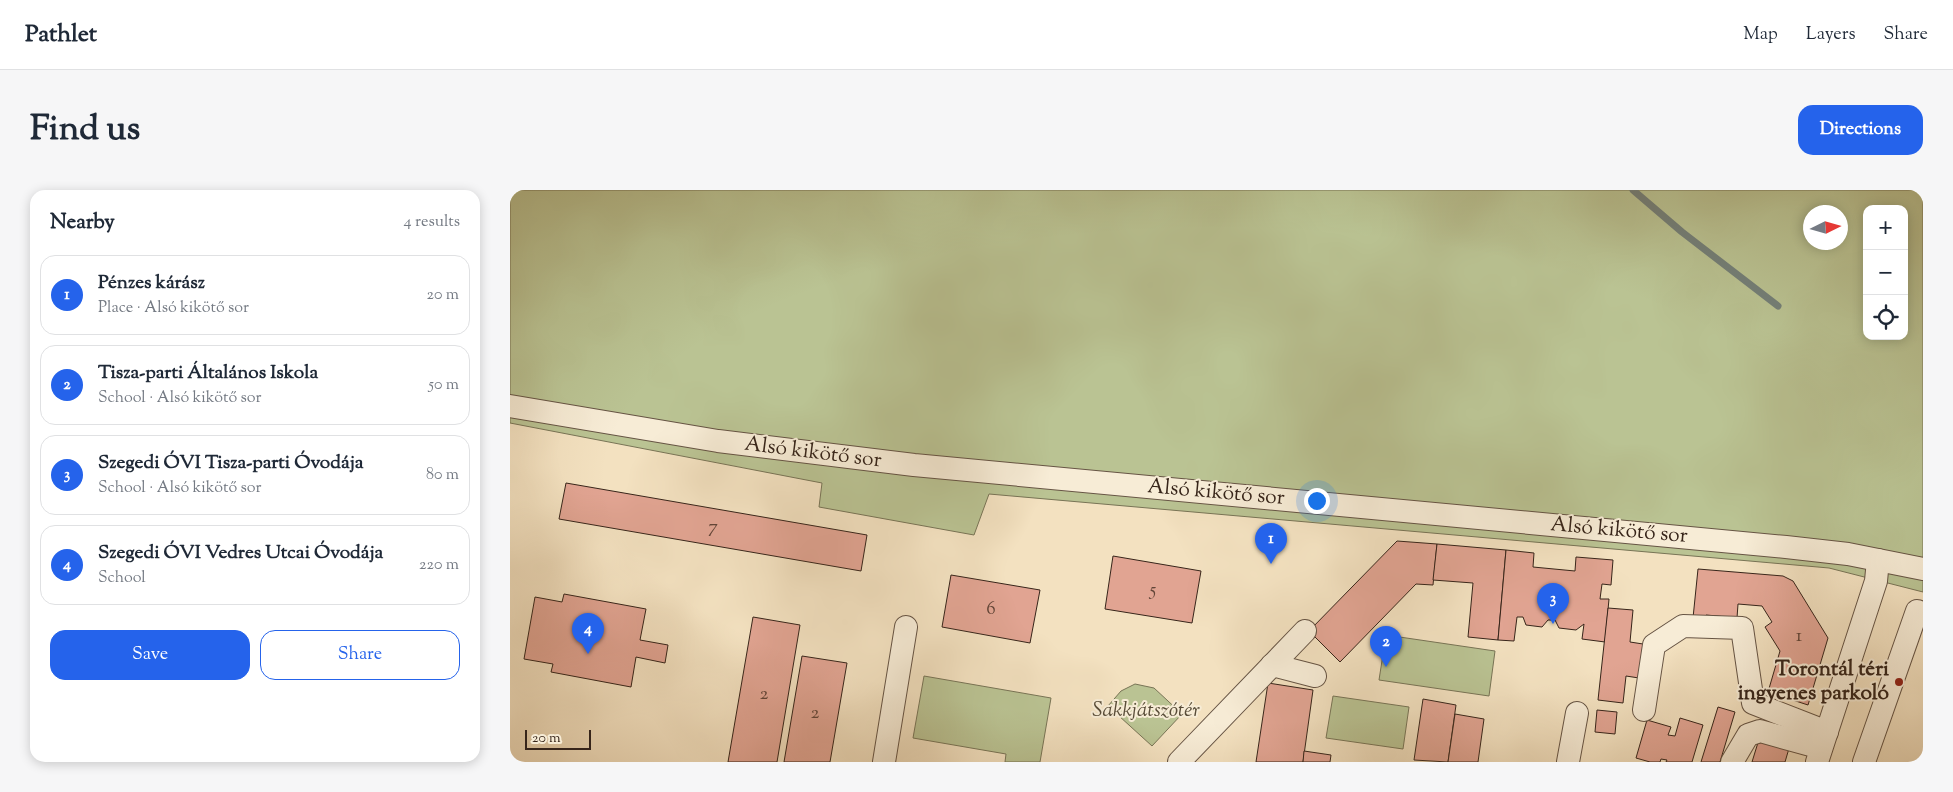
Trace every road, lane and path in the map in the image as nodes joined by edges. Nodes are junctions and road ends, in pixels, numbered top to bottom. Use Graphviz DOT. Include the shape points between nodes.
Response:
graph roads {
  1 [pos="510,406"];
  2 [pos="1878,560"];
  3 [pos="1923,569"];
  4 [pos="1923,613"];
  5 [pos="906,627"];
  6 [pos="1305,631"];
  7 [pos="1272,666"];
  8 [pos="1315,676"];
  9 [pos="1644,710"];
  10 [pos="1577,713"];
  11 [pos="1822,747"];
  12 [pos="884,762"];
  13 [pos="1179,762"];
  14 [pos="1568,762"];
  15 [pos="1732,762"];
  16 [pos="1864,762"];
  1 -- 2 [label="street, Alsó kikötő sor" via="718,441 914,465 1786,547"];
  2 -- 3 [label="street, Alsó kikötő sor"];
  2 -- 11 [label="street" via="1876,581"];
  4 -- 16 [label="street" via="1917,611"];
  5 -- 12 [label="street"];
  6 -- 7 [label="street"];
  7 -- 8 [label="street"];
  7 -- 13 [label="street"];
  9 -- 11 [label="street" via="1654,645 1683,626 1742,628 1753,703"];
  10 -- 14 [label="street"];
  11 -- 15 [label="street" via="1760,730 1748,735"];
}
